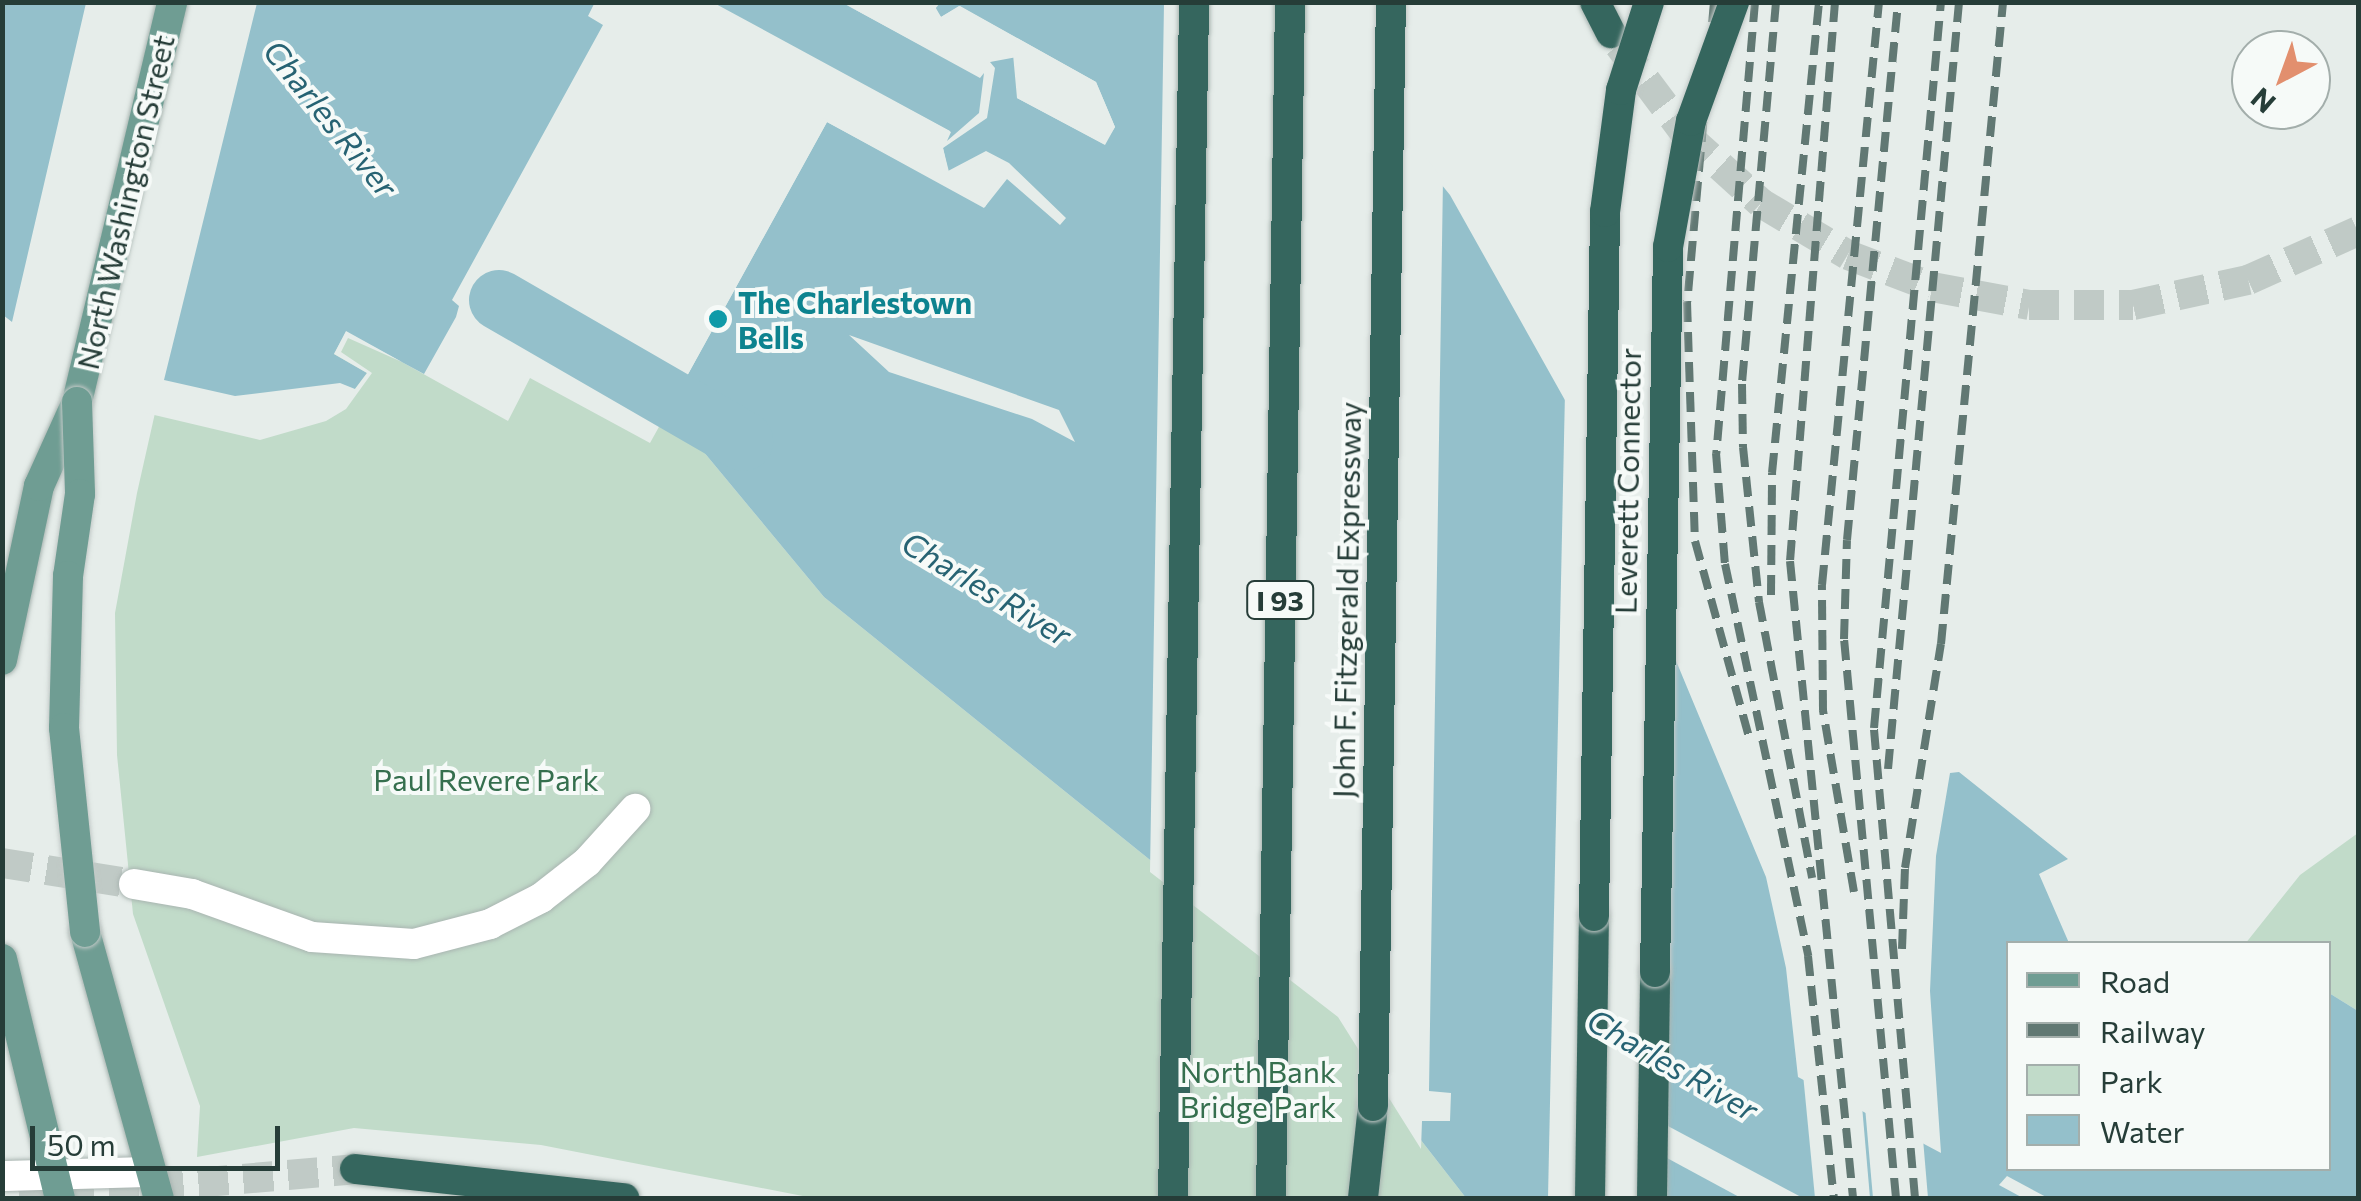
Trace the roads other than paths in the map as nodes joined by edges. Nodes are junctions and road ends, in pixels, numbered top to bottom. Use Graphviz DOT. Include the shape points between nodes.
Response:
graph roads {
  1 [pos="172,2"];
  2 [pos="1194,2"];
  3 [pos="1290,2"];
  4 [pos="1391,2"];
  5 [pos="1595,2"];
  6 [pos="1649,2"];
  7 [pos="1734,2"];
  8 [pos="1611,33"];
  9 [pos="77,402"];
  10 [pos="2,660"];
  11 [pos="635,809"];
  12 [pos="134,884"];
  13 [pos="2,959"];
  14 [pos="1373,1106"];
  15 [pos="355,1170"];
  16 [pos="2,1176"];
  17 [pos="154,1185"];
  18 [pos="56,1187"];
  19 [pos="624,1198"];
  20 [pos="1173,1198"];
  21 [pos="1271,1198"];
  22 [pos="1362,1198"];
  23 [pos="1374,1198"];
  24 [pos="1590,1198"];
  25 [pos="1652,1198"];
  1 -- 9 [label="main road, North Washington Street"];
  2 -- 20 [label="highway"];
  3 -- 21 [label="highway, I 93"];
  4 -- 14 [label="highway, John F. Fitzgerald Expressway, bridge"];
  5 -- 8 [label="highway"];
  6 -- 24 [label="highway, Leverett Connector, bridge" via="1621,90 1605,212"];
  7 -- 25 [label="highway, Leverett Connector, bridge" via="1691,121 1668,247"];
  9 -- 10 [label="main road, North Washington Street" via="39,486"];
  9 -- 17 [label="main road, North Washington Street, bridge" via="80,494 66,601 64,728 85,932"];
  11 -- 12 [label="street" via="587,862 541,898 490,924 414,944 312,937 192,894"];
  13 -- 18 [label="main road"];
  14 -- 22 [label="highway"];
  14 -- 23 [label="highway, John F. Fitzgerald Expressway"];
  15 -- 19 [label="highway"];
  16 -- 18 [label="street"];
  17 -- 18 [label="street"];
}
